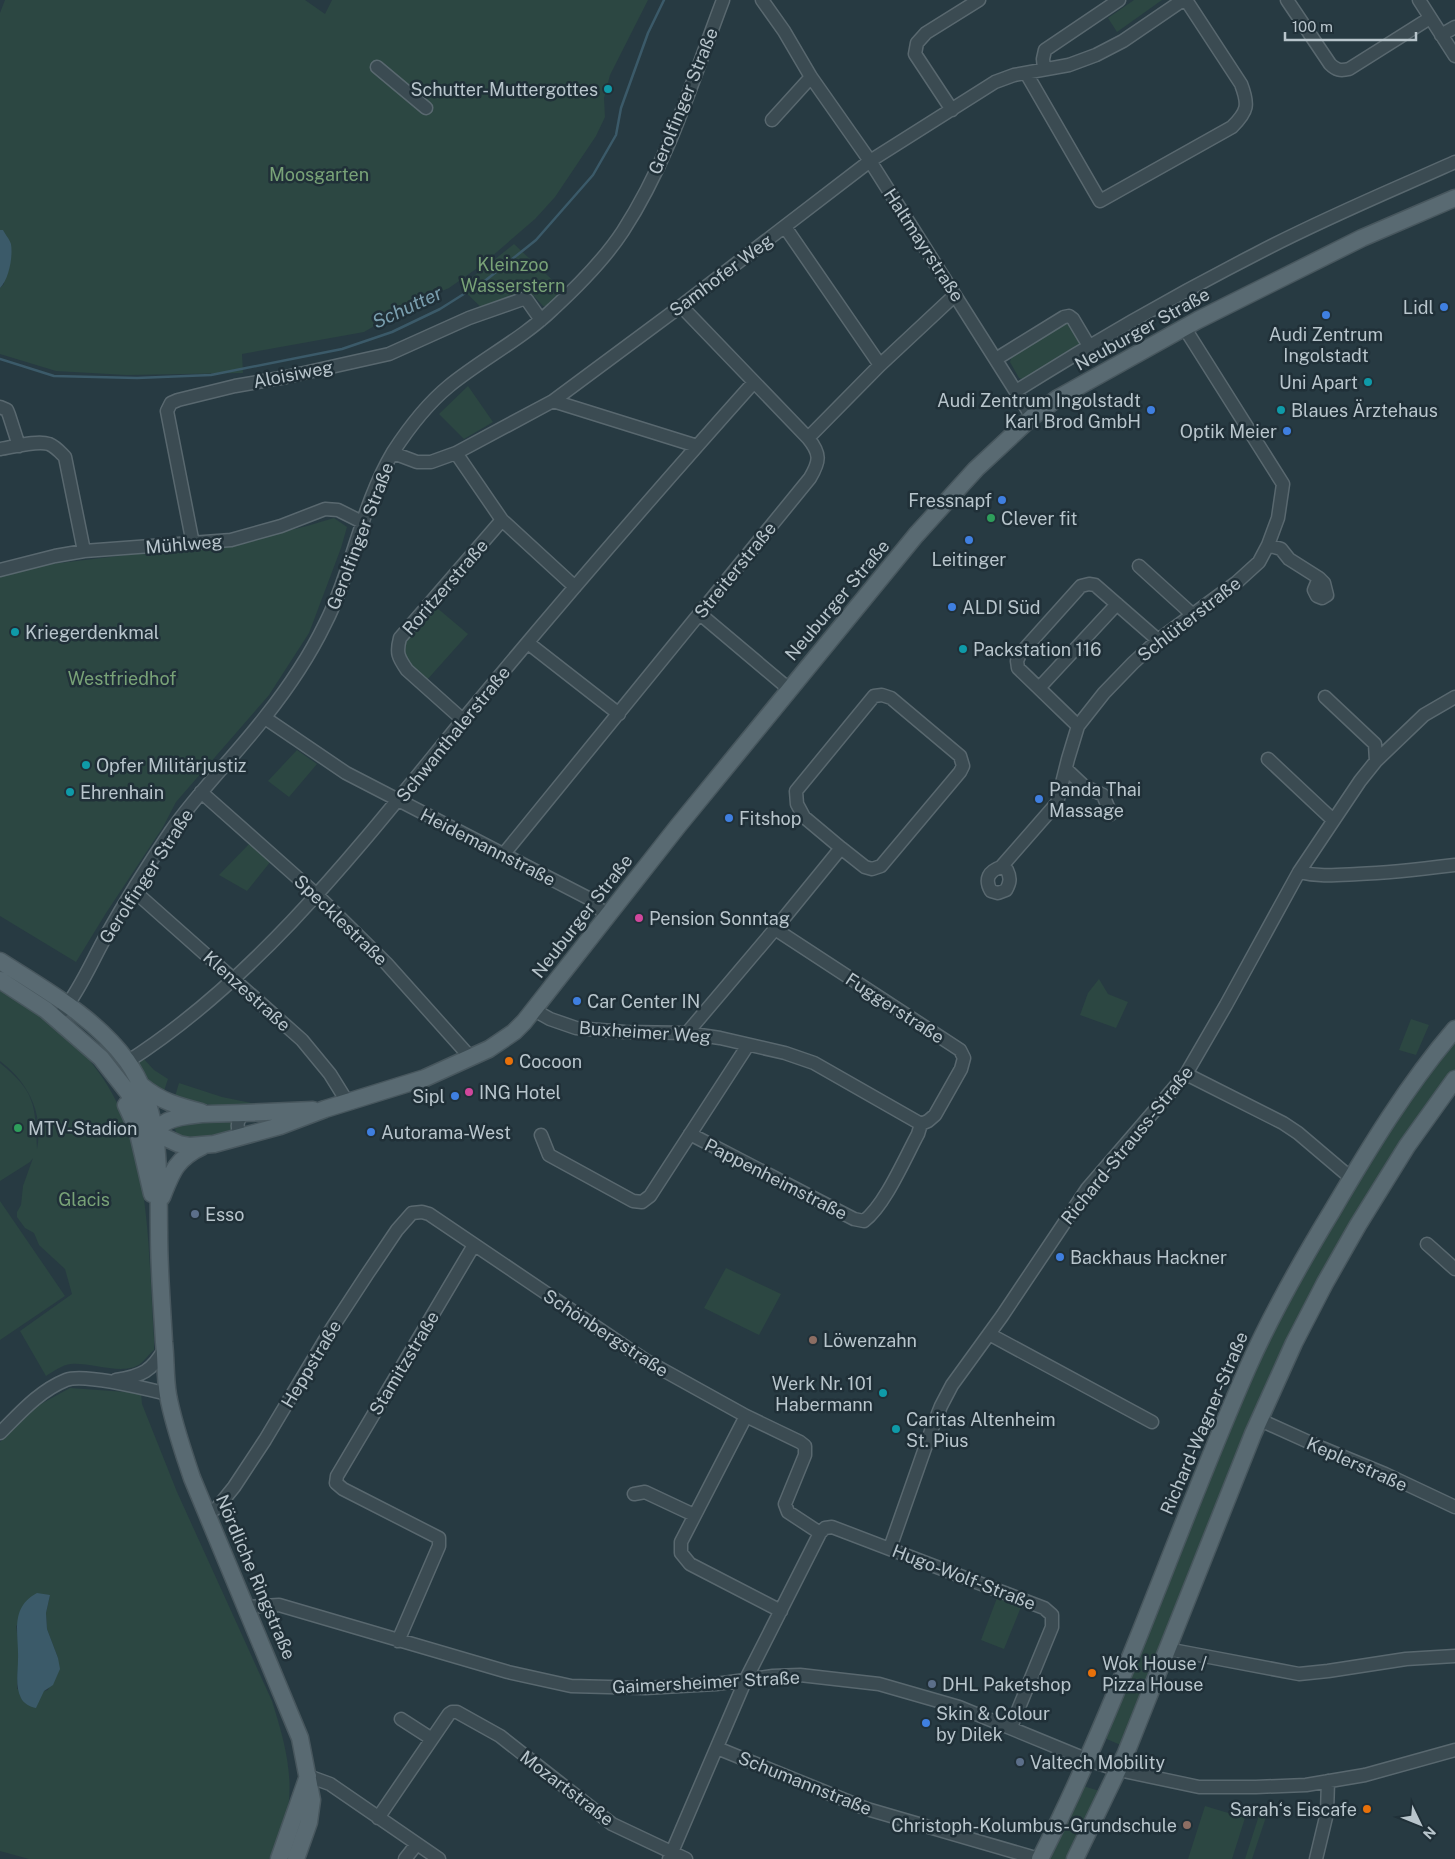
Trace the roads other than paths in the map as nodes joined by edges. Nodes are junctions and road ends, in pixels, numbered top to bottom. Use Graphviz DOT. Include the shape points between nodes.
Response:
graph roads {
  1 [pos="723,0"];
  2 [pos="762,0"];
  3 [pos="979,0"];
  4 [pos="1119,0"];
  5 [pos="1184,0"];
  6 [pos="1286,0"];
  7 [pos="1418,0"];
  8 [pos="1430,18"];
  9 [pos="1455,27"];
  10 [pos="1442,35"];
  11 [pos="1455,56"];
  12 [pos="377,67"];
  13 [pos="1044,69"];
  14 [pos="1026,73"];
  15 [pos="811,77"];
  16 [pos="426,108"];
  17 [pos="952,110"];
  18 [pos="772,120"];
  19 [pos="870,162"];
  20 [pos="1455,162"];
  21 [pos="1455,198"];
  22 [pos="785,227"];
  23 [pos="955,295"];
  24 [pos="681,306"];
  25 [pos="541,320"];
  26 [pos="1184,327"];
  27 [pos="1089,346"];
  28 [pos="996,359"];
  29 [pos="880,364"];
  30 [pos="754,382"];
  31 [pos="1016,391"];
  32 [pos="554,401"];
  33 [pos="0,407"];
  34 [pos="1032,417"];
  35 [pos="808,438"];
  36 [pos="19,446"];
  37 [pos="697,446"];
  38 [pos="0,449"];
  39 [pos="393,453"];
  40 [pos="456,453"];
  41 [pos="502,520"];
  42 [pos="362,522"];
  43 [pos="193,544"];
  44 [pos="1268,545"];
  45 [pos="84,551"];
  46 [pos="1138,566"];
  47 [pos="0,570"];
  48 [pos="1318,578"];
  49 [pos="575,587"];
  50 [pos="1117,604"];
  51 [pos="700,614"];
  52 [pos="1193,615"];
  53 [pos="1158,640"];
  54 [pos="528,644"];
  55 [pos="1039,688"];
  56 [pos="789,689"];
  57 [pos="1325,697"];
  58 [pos="1455,698"];
  59 [pos="619,714"];
  60 [pos="265,718"];
  61 [pos="463,720"];
  62 [pos="1078,726"];
  63 [pos="1268,759"];
  64 [pos="1376,761"];
  65 [pos="1066,770"];
  66 [pos="201,792"];
  67 [pos="398,801"];
  68 [pos="1111,814"];
  69 [pos="1333,820"];
  70 [pos="841,848"];
  71 [pos="503,855"];
  72 [pos="1455,865"];
  73 [pos="1001,867"];
  74 [pos="1299,872"];
  75 [pos="133,890"];
  76 [pos="317,895"];
  77 [pos="607,916"];
  78 [pos="775,929"];
  79 [pos="0,961"];
  80 [pos="234,978"];
  81 [pos="0,980"];
  82 [pos="67,1005"];
  83 [pos="534,1010"];
  84 [pos="56,1018"];
  85 [pos="1455,1029"];
  86 [pos="687,1033"];
  87 [pos="748,1046"];
  88 [pos="471,1058"];
  89 [pos="127,1062"];
  90 [pos="109,1067"];
  91 [pos="1186,1074"];
  92 [pos="1455,1079"];
  93 [pos="140,1084"];
  94 [pos="348,1103"];
  95 [pos="326,1110"];
  96 [pos="244,1113"];
  97 [pos="208,1114"];
  98 [pos="921,1124"];
  99 [pos="155,1132"];
  100 [pos="690,1134"];
  101 [pos="245,1135"];
  102 [pos="541,1135"];
  103 [pos="204,1146"];
  104 [pos="144,1159"];
  105 [pos="1351,1178"];
  106 [pos="160,1203"];
  107 [pos="412,1213"];
  108 [pos="864,1220"];
  109 [pos="158,1231"];
  110 [pos="1427,1244"];
  111 [pos="474,1245"];
  112 [pos="1455,1269"];
  113 [pos="990,1334"];
  114 [pos="165,1348"];
  115 [pos="112,1381"];
  116 [pos="168,1394"];
  117 [pos="746,1416"];
  118 [pos="1260,1420"];
  119 [pos="1152,1422"];
  120 [pos="0,1432"];
  121 [pos="634,1494"];
  122 [pos="1455,1507"];
  123 [pos="207,1513"];
  124 [pos="694,1515"];
  125 [pos="820,1533"];
  126 [pos="890,1548"];
  127 [pos="247,1607"];
  128 [pos="781,1611"];
  129 [pos="398,1640"];
  130 [pos="1167,1649"];
  131 [pos="1455,1656"];
  132 [pos="746,1679"];
  133 [pos="401,1719"];
  134 [pos="1011,1727"];
  135 [pos="432,1739"];
  136 [pos="717,1748"];
  137 [pos="1455,1750"];
  138 [pos="1088,1760"];
  139 [pos="1118,1770"];
  140 [pos="308,1776"];
  141 [pos="1328,1781"];
  142 [pos="378,1818"];
  143 [pos="416,1845"];
  144 [pos="670,1856"];
  145 [pos="279,1859"];
  146 [pos="296,1859"];
  147 [pos="405,1859"];
  148 [pos="439,1859"];
  149 [pos="686,1859"];
  150 [pos="1039,1859"];
  151 [pos="1075,1859"];
  152 [pos="1316,1859"];
  1 -- 25 [label="street, Gerolfinger Straße" via="674,134 644,197 603,256"];
  2 -- 15 [label="street, Haltmayrstraße"];
  3 -- 17 [label="street" via="926,33 917,43 916,54"];
  4 -- 13 [label="street" via="1045,50 1042,59"];
  5 -- 13 [label="street, Samhofer Weg" via="1096,55 1069,65"];
  5 -- 14 [label="street" via="1241,84 1246,98 1244,116 1232,127 1100,201"];
  6 -- 8 [label="street" via="1330,64 1341,71"];
  7 -- 8 [label="street"];
  8 -- 10 [label="street"];
  9 -- 10 [label="street"];
  10 -- 11 [label="street"];
  12 -- 16 [label="street"];
  13 -- 14 [label="street, Samhofer Weg"];
  14 -- 17 [label="street, Samhofer Weg" via="996,82"];
  15 -- 18 [label="street"];
  15 -- 19 [label="street, Haltmayrstraße"];
  17 -- 19 [label="street, Samhofer Weg"];
  19 -- 22 [label="street, Samhofer Weg"];
  19 -- 23 [label="street, Haltmayrstraße"];
  20 -- 27 [label="street, Neuburger Straße" via="1257,253"];
  21 -- 26 [label="main road, Neuburger Straße" via="1362,238"];
  22 -- 24 [label="street, Samhofer Weg"];
  22 -- 29 [label="street"];
  23 -- 28 [label="street, Haltmayrstraße"];
  23 -- 29 [label="street"];
  24 -- 30 [label="street"];
  24 -- 32 [label="street, Samhofer Weg"];
  25 -- 39 [label="street, Gerolfinger Straße" via="448,387 412,426"];
  25 -- 43 [label="street, Aloisiweg" via="527,300 523,300 469,318 390,354 235,386 171,403 167,411"];
  26 -- 34 [label="main road, Neuburger Straße" via="1058,398"];
  26 -- 44 [label="street, Schlüterstraße" via="1283,484 1278,518"];
  27 -- 28 [label="street, Neuburger Straße" via="1069,316"];
  27 -- 31 [label="street, Neuburger Straße"];
  28 -- 31 [label="street, Haltmayrstraße"];
  29 -- 35 [label="street"];
  30 -- 35 [label="street"];
  30 -- 37 [label="street, Schwanthalerstraße"];
  31 -- 34 [label="street, Haltmayrstraße"];
  32 -- 37 [label="street"];
  32 -- 40 [label="street, Samhofer Weg"];
  33 -- 36 [label="street" via="10,415"];
  34 -- 56 [label="main road, Neuburger Straße" via="941,506"];
  35 -- 51 [label="street, Streiterstraße" via="818,456 810,478"];
  36 -- 38 [label="street"];
  36 -- 45 [label="street" via="48,444 65,457"];
  37 -- 49 [label="street, Schwanthalerstraße"];
  39 -- 40 [label="street, Samhofer Weg" via="417,462 431,462"];
  39 -- 42 [label="street, Gerolfinger Straße"];
  40 -- 41 [label="street"];
  41 -- 49 [label="street"];
  41 -- 61 [label="street, Roritzerstraße" via="400,638 397,650 406,670"];
  42 -- 43 [label="street, Mühlweg" via="338,510 325,509 231,540"];
  42 -- 60 [label="street, Gerolfinger Straße" via="327,621 306,659"];
  43 -- 45 [label="street, Mühlweg"];
  44 -- 48 [label="street" via="1281,549 1289,559"];
  44 -- 52 [label="street, Schlüterstraße" via="1259,562"];
  45 -- 47 [label="street, Mühlweg"];
  46 -- 52 [label="street"];
  49 -- 54 [label="street, Schwanthalerstraße"];
  50 -- 53 [label="street"];
  50 -- 55 [label="street"];
  50 -- 55 [label="street" via="1095,585 1081,586 1017,661 1018,668"];
  51 -- 56 [label="street"];
  51 -- 59 [label="street, Streiterstraße"];
  52 -- 53 [label="street, Schlüterstraße"];
  53 -- 62 [label="street, Schlüterstraße" via="1108,688"];
  54 -- 59 [label="street"];
  54 -- 61 [label="street, Schwanthalerstraße"];
  55 -- 62 [label="street"];
  56 -- 77 [label="main road, Neuburger Straße"];
  57 -- 64 [label="street" via="1375,744"];
  58 -- 64 [label="street, Richard-Strauss-Straße" via="1424,715"];
  59 -- 71 [label="street, Streiterstraße"];
  60 -- 66 [label="street, Gerolfinger Straße"];
  60 -- 67 [label="street, Heidemannstraße" via="346,773"];
  61 -- 67 [label="street, Schwanthalerstraße"];
  62 -- 65 [label="street, Schlüterstraße"];
  63 -- 69 [label="street"];
  64 -- 69 [label="street, Richard-Strauss-Straße"];
  65 -- 68 [label="street" via="1084,786 1103,795"];
  65 -- 73 [label="street, Schlüterstraße" via="1057,803"];
  66 -- 75 [label="street, Gerolfinger Straße" via="170,832"];
  66 -- 76 [label="street, Specklestraße"];
  67 -- 71 [label="street, Heidemannstraße"];
  67 -- 76 [label="street, Schwanthalerstraße"];
  69 -- 74 [label="street, Richard-Strauss-Straße"];
  70 -- 70 [label="street" via="804,817 797,804 796,791 874,696 882,694 960,756 963,766 881,866 865,867"];
  70 -- 78 [label="street"];
  71 -- 77 [label="street, Heidemannstraße" via="588,898"];
  72 -- 74 [label="street" via="1367,874 1317,876"];
  74 -- 91 [label="street, Richard-Strauss-Straße"];
  75 -- 80 [label="street, Klenzestraße"];
  75 -- 82 [label="street, Gerolfinger Straße"];
  76 -- 80 [label="street, Schwanthalerstraße"];
  76 -- 88 [label="street, Specklestraße" via="386,963"];
  77 -- 83 [label="main road, Neuburger Straße"];
  78 -- 86 [label="street"];
  78 -- 98 [label="street, Fuggerstraße" via="960,1050 964,1058 961,1069 935,1115"];
  79 -- 82 [label="main road"];
  80 -- 89 [label="street, Schwanthalerstraße" via="196,1012"];
  80 -- 94 [label="street, Klenzestraße" via="302,1040 330,1074"];
  81 -- 84 [label="main road"];
  82 -- 84 [label="street, Gerolfinger Straße"];
  82 -- 89 [label="main road" via="101,1032"];
  83 -- 86 [label="street, Buxheimer Weg" via="576,1028"];
  83 -- 88 [label="main road, Neuburger Straße" via="499,1044"];
  84 -- 90 [label="main road"];
  85 -- 105 [label="main road, Richard-Wagner-Straße" via="1412,1084"];
  86 -- 87 [label="street, Buxheimer Weg"];
  87 -- 98 [label="street, Buxheimer Weg" via="814,1063"];
  87 -- 100 [label="street"];
  88 -- 94 [label="main road, Neuburger Straße" via="425,1078"];
  89 -- 93 [label="main road"];
  90 -- 99 [label="main road"];
  90 -- 104 [label="main road" via="136,1129"];
  91 -- 105 [label="street" via="1283,1123"];
  91 -- 113 [label="street, Richard-Strauss-Straße" via="1088,1190"];
  92 -- 118 [label="main road" via="1407,1146 1353,1233 1298,1336"];
  93 -- 97 [label="main road, Neuburger Straße" via="167,1103"];
  93 -- 99 [label="main road"];
  94 -- 95 [label="main road, Neuburger Straße"];
  95 -- 96 [label="main road, Neuburger Straße"];
  95 -- 101 [label="main road, Neuburger Straße"];
  96 -- 97 [label="main road, Neuburger Straße"];
  96 -- 101 [label="street" via="237,1126"];
  97 -- 99 [label="main road, Neuburger Straße" via="167,1121"];
  98 -- 108 [label="street, Fuggerstraße" via="881,1202"];
  99 -- 103 [label="main road, Neuburger Straße" via="179,1144"];
  99 -- 104 [label="main road"];
  99 -- 106 [label="main road"];
  100 -- 102 [label="street" via="650,1196 642,1202 634,1201 549,1155"];
  100 -- 108 [label="street, Pappenheimstraße" via="854,1219"];
  101 -- 103 [label="main road, Neuburger Straße"];
  103 -- 106 [label="main road, Neuburger Straße" via="175,1166"];
  104 -- 109 [label="main road"];
  105 -- 138 [label="main road, Richard-Wagner-Straße" via="1292,1278 1248,1366"];
  106 -- 109 [label="main road"];
  107 -- 111 [label="street, Schönbergstraße" via="430,1214"];
  107 -- 123 [label="street, Heppstraße" via="397,1230 332,1328 234,1486 217,1508"];
  109 -- 114 [label="main road, Nördliche Ringstraße"];
  110 -- 112 [label="street"];
  111 -- 117 [label="street, Schönbergstraße" via="645,1360"];
  111 -- 129 [label="street, Stamitzstraße" via="342,1467 336,1483 439,1538 439,1546"];
  113 -- 119 [label="street"];
  113 -- 126 [label="street, Richard-Strauss-Straße" via="952,1385 941,1406"];
  114 -- 115 [label="street" via="141,1375"];
  114 -- 116 [label="main road, Nördliche Ringstraße"];
  115 -- 116 [label="street"];
  115 -- 120 [label="street" via="68,1379 31,1402"];
  116 -- 123 [label="main road, Nördliche Ringstraße" via="181,1445"];
  117 -- 124 [label="street"];
  117 -- 125 [label="street, Schönbergstraße" via="805,1446 805,1455 785,1504 788,1512"];
  118 -- 122 [label="street, Keplerstraße"];
  118 -- 130 [label="main road"];
  121 -- 124 [label="street" via="645,1492"];
  123 -- 127 [label="main road, Nördliche Ringstraße"];
  124 -- 128 [label="street" via="681,1542 681,1553 690,1564"];
  125 -- 126 [label="street, Hugo-Wolf-Straße" via="832,1526"];
  125 -- 128 [label="street"];
  126 -- 134 [label="street, Hugo-Wolf-Straße" via="1044,1608 1052,1615 1052,1626"];
  127 -- 129 [label="street, Gaimersheimer Straße" via="279,1605"];
  127 -- 140 [label="main road, Nördliche Ringstraße" via="295,1724"];
  128 -- 132 [label="street"];
  129 -- 132 [label="street, Gaimersheimer Straße" via="508,1672 571,1686 645,1688"];
  130 -- 131 [label="street" via="1299,1674 1406,1659"];
  130 -- 139 [label="main road"];
  132 -- 134 [label="street, Gaimersheimer Straße" via="800,1675 879,1684 960,1707"];
  132 -- 136 [label="street"];
  133 -- 135 [label="street"];
  134 -- 138 [label="street, Gaimersheimer Straße"];
  135 -- 142 [label="street"];
  135 -- 144 [label="street, Mozartstraße" via="452,1712 457,1712 500,1736 612,1824"];
  136 -- 144 [label="street"];
  136 -- 150 [label="street, Schumannstraße" via="867,1809"];
  137 -- 141 [label="street, Gaimersheimer Straße" via="1365,1775"];
  138 -- 139 [label="street, Gaimersheimer Straße"];
  138 -- 150 [label="main road, Richard-Wagner-Straße"];
  139 -- 141 [label="street, Gaimersheimer Straße" via="1199,1786 1256,1788"];
  139 -- 151 [label="main road"];
  140 -- 142 [label="street" via="330,1784"];
  140 -- 145 [label="main road"];
  140 -- 146 [label="main road, Nördliche Ringstraße" via="312,1809"];
  141 -- 152 [label="street" via="1326,1813"];
  142 -- 143 [label="street"];
  143 -- 147 [label="street"];
  143 -- 148 [label="street"];
  144 -- 149 [label="street, Mozartstraße"];
}
